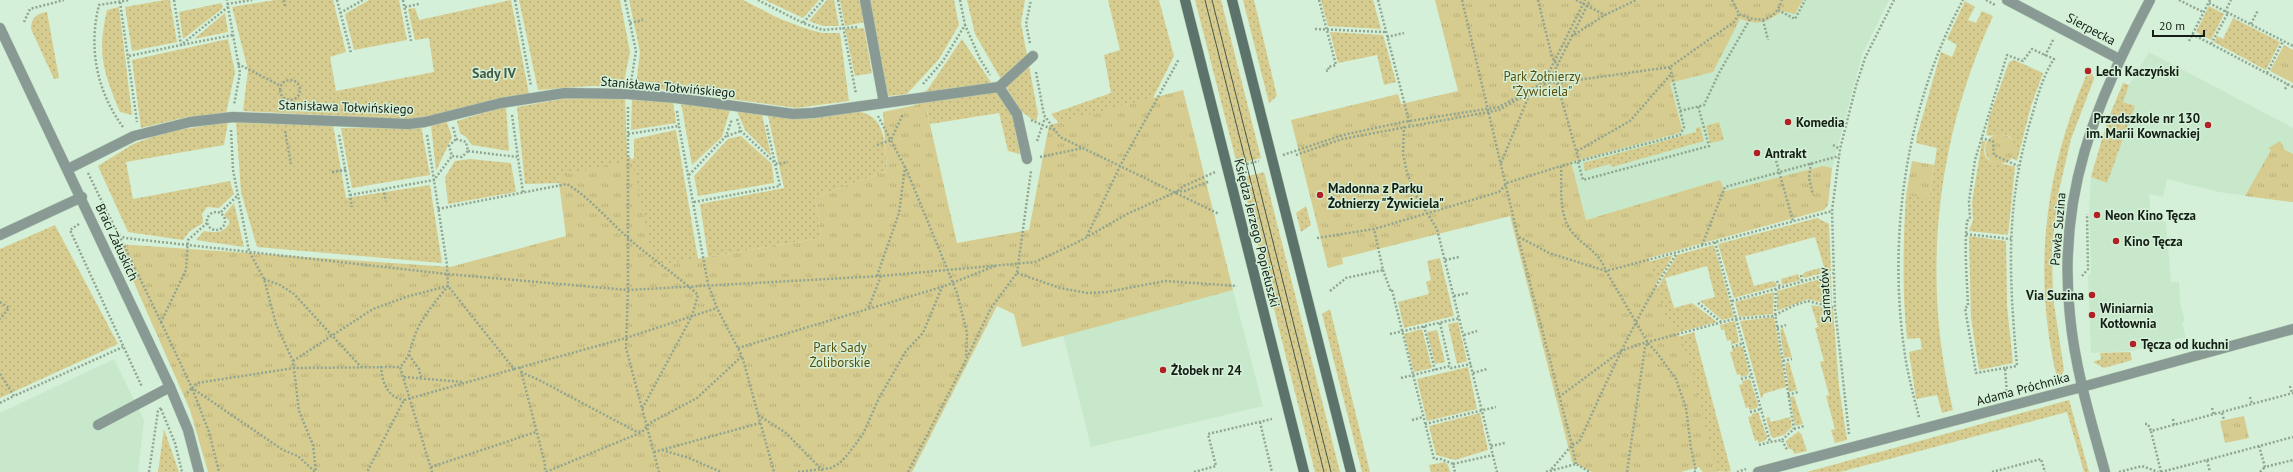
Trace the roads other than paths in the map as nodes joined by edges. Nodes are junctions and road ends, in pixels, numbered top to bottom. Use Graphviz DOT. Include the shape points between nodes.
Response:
graph roads {
  1 [pos="865,0"];
  2 [pos="1185,0"];
  3 [pos="1232,0"];
  4 [pos="2007,0"];
  5 [pos="2150,0"];
  6 [pos="0,28"];
  7 [pos="1033,56"];
  8 [pos="2119,59"];
  9 [pos="999,87"];
  10 [pos="884,103"];
  11 [pos="1030,159"];
  12 [pos="68,169"];
  13 [pos="82,197"];
  14 [pos="0,235"];
  15 [pos="2293,329"];
  16 [pos="170,387"];
  17 [pos="2082,388"];
  18 [pos="98,425"];
  19 [pos="1754,470"];
  20 [pos="199,472"];
  21 [pos="1304,472"];
  22 [pos="1351,472"];
  23 [pos="2105,472"];
  1 -- 10 [label="street"];
  2 -- 21 [label="main road, Księdza Jerzego Popiełuszki"];
  3 -- 22 [label="main road"];
  4 -- 8 [label="street, Sierpecka"];
  5 -- 8 [label="street, Pawła Suzina"];
  6 -- 12 [label="street, Braci Załuskich"];
  7 -- 9 [label="street"];
  8 -- 17 [label="street, Pawła Suzina" via="2100,102 2082,158 2073,193 2068,229 2067,287"];
  9 -- 10 [label="street, Stanisława Tołwińskiego"];
  9 -- 11 [label="street" via="1017,114"];
  10 -- 12 [label="street, Stanisława Tołwińskiego" via="793,114 628,94 565,93 408,124 232,117 190,122 136,136"];
  12 -- 13 [label="street, Braci Załuskich"];
  13 -- 14 [label="street"];
  13 -- 16 [label="street, Braci Załuskich"];
  15 -- 17 [label="street, Adama Próchnika"];
  16 -- 18 [label="street"];
  16 -- 20 [label="street, Braci Załuskich" via="188,430"];
  17 -- 19 [label="street, Adama Próchnika"];
  17 -- 23 [label="street, Pawła Suzina"];
}
